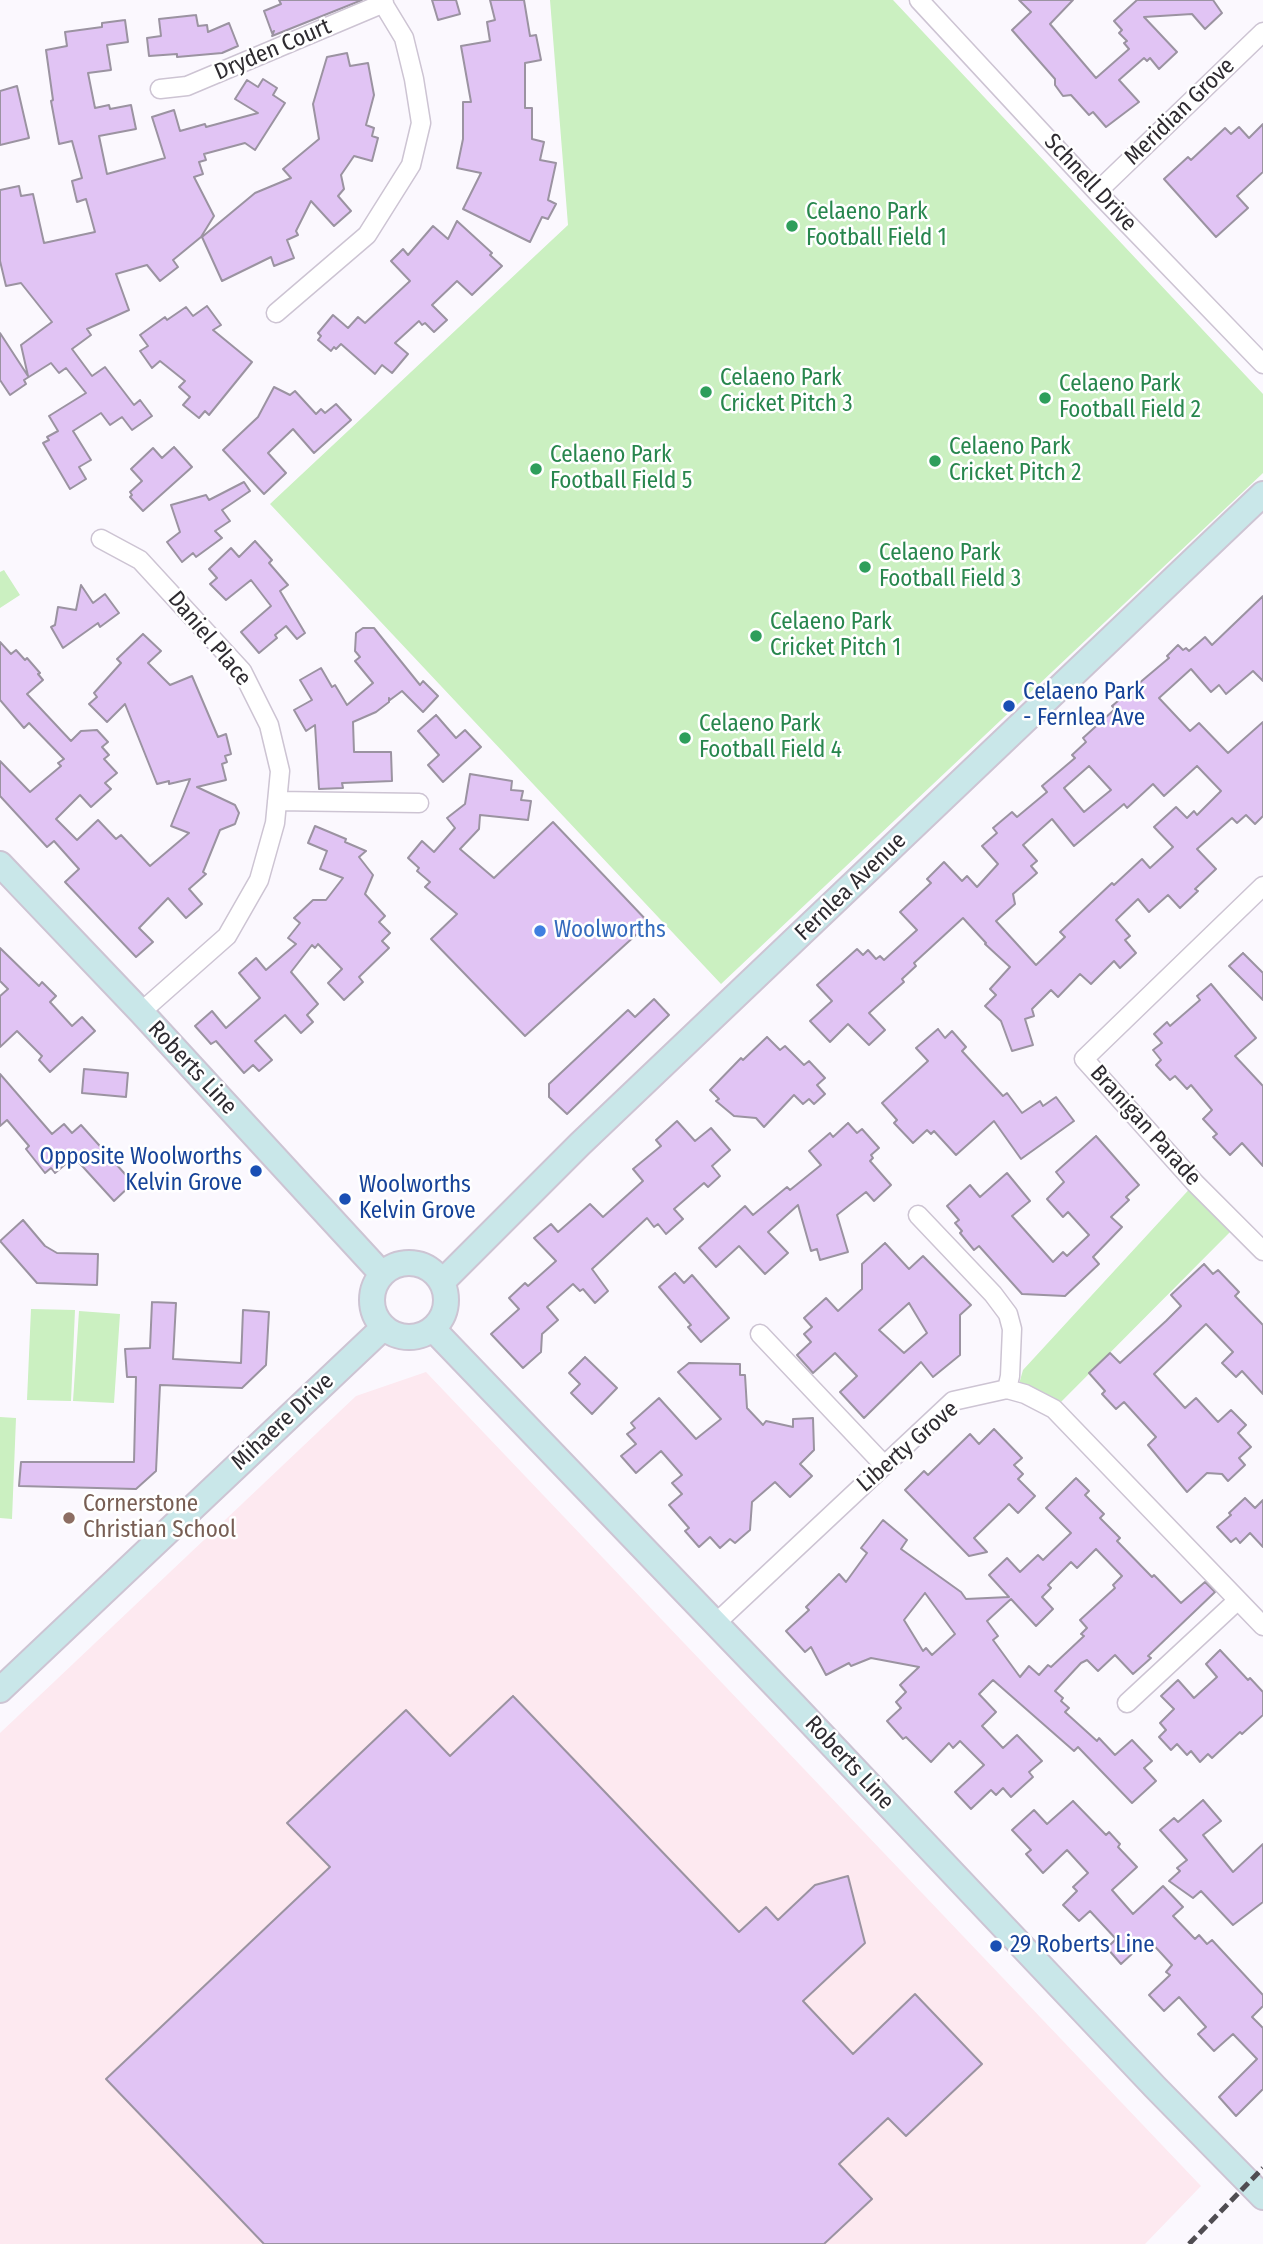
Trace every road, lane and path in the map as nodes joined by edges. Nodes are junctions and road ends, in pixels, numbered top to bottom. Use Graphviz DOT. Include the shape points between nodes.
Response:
graph roads {
  1 [pos="919,0"];
  2 [pos="382,2"];
  3 [pos="1263,32"];
  4 [pos="160,89"];
  5 [pos="1097,192"];
  6 [pos="276,313"];
  7 [pos="1263,364"];
  8 [pos="1263,494"];
  9 [pos="101,539"];
  10 [pos="277,801"];
  11 [pos="419,803"];
  12 [pos="0,864"];
  13 [pos="1263,886"];
  14 [pos="141,1012"];
  15 [pos="918,1215"];
  16 [pos="1263,1251"];
  17 [pos="382,1274"];
  18 [pos="442,1282"];
  19 [pos="384,1327"];
  20 [pos="433,1329"];
  21 [pos="760,1334"];
  22 [pos="1007,1389"];
  23 [pos="884,1465"];
  24 [pos="1238,1600"];
  25 [pos="716,1623"];
  26 [pos="1263,1626"];
  27 [pos="0,1690"];
  28 [pos="1127,1703"];
  29 [pos="1263,2197"];
  1 -- 5 [label="street, Schnell Drive"];
  2 -- 4 [label="street, Dryden Court" via="187,86"];
  2 -- 6 [label="street" via="404,38 414,79 421,122 411,165 368,235"];
  3 -- 5 [label="street, Meridian Grove"];
  5 -- 7 [label="street, Schnell Drive"];
  8 -- 18 [label="main road, Fernlea Avenue" via="580,1144"];
  9 -- 10 [label="street, Daniel Place" via="140,560 244,674 269,725 279,771"];
  10 -- 11 [label="street"];
  10 -- 14 [label="street, Daniel Place" via="259,880 226,936"];
  12 -- 14 [label="main road, Roberts Line"];
  13 -- 16 [label="street, Branigan Parade" via="1084,1059"];
  14 -- 17 [label="main road, Roberts Line"];
  15 -- 22 [label="street" via="1009,1314"];
  17 -- 18 [label="main road" via="402,1263 414,1263 425,1266"];
  17 -- 19 [label="main road" via="372,1295 376,1318"];
  18 -- 20 [label="main road" via="446,1307"];
  19 -- 20 [label="main road" via="403,1337"];
  19 -- 27 [label="main road, Mihaere Drive"];
  20 -- 25 [label="main road, Roberts Line"];
  21 -- 23 [label="street"];
  22 -- 23 [label="street, Liberty Grove" via="953,1401"];
  22 -- 24 [label="street" via="1054,1409"];
  23 -- 25 [label="street, Liberty Grove"];
  24 -- 26 [label="street"];
  24 -- 28 [label="street"];
  25 -- 29 [label="main road, Roberts Line"];
}
